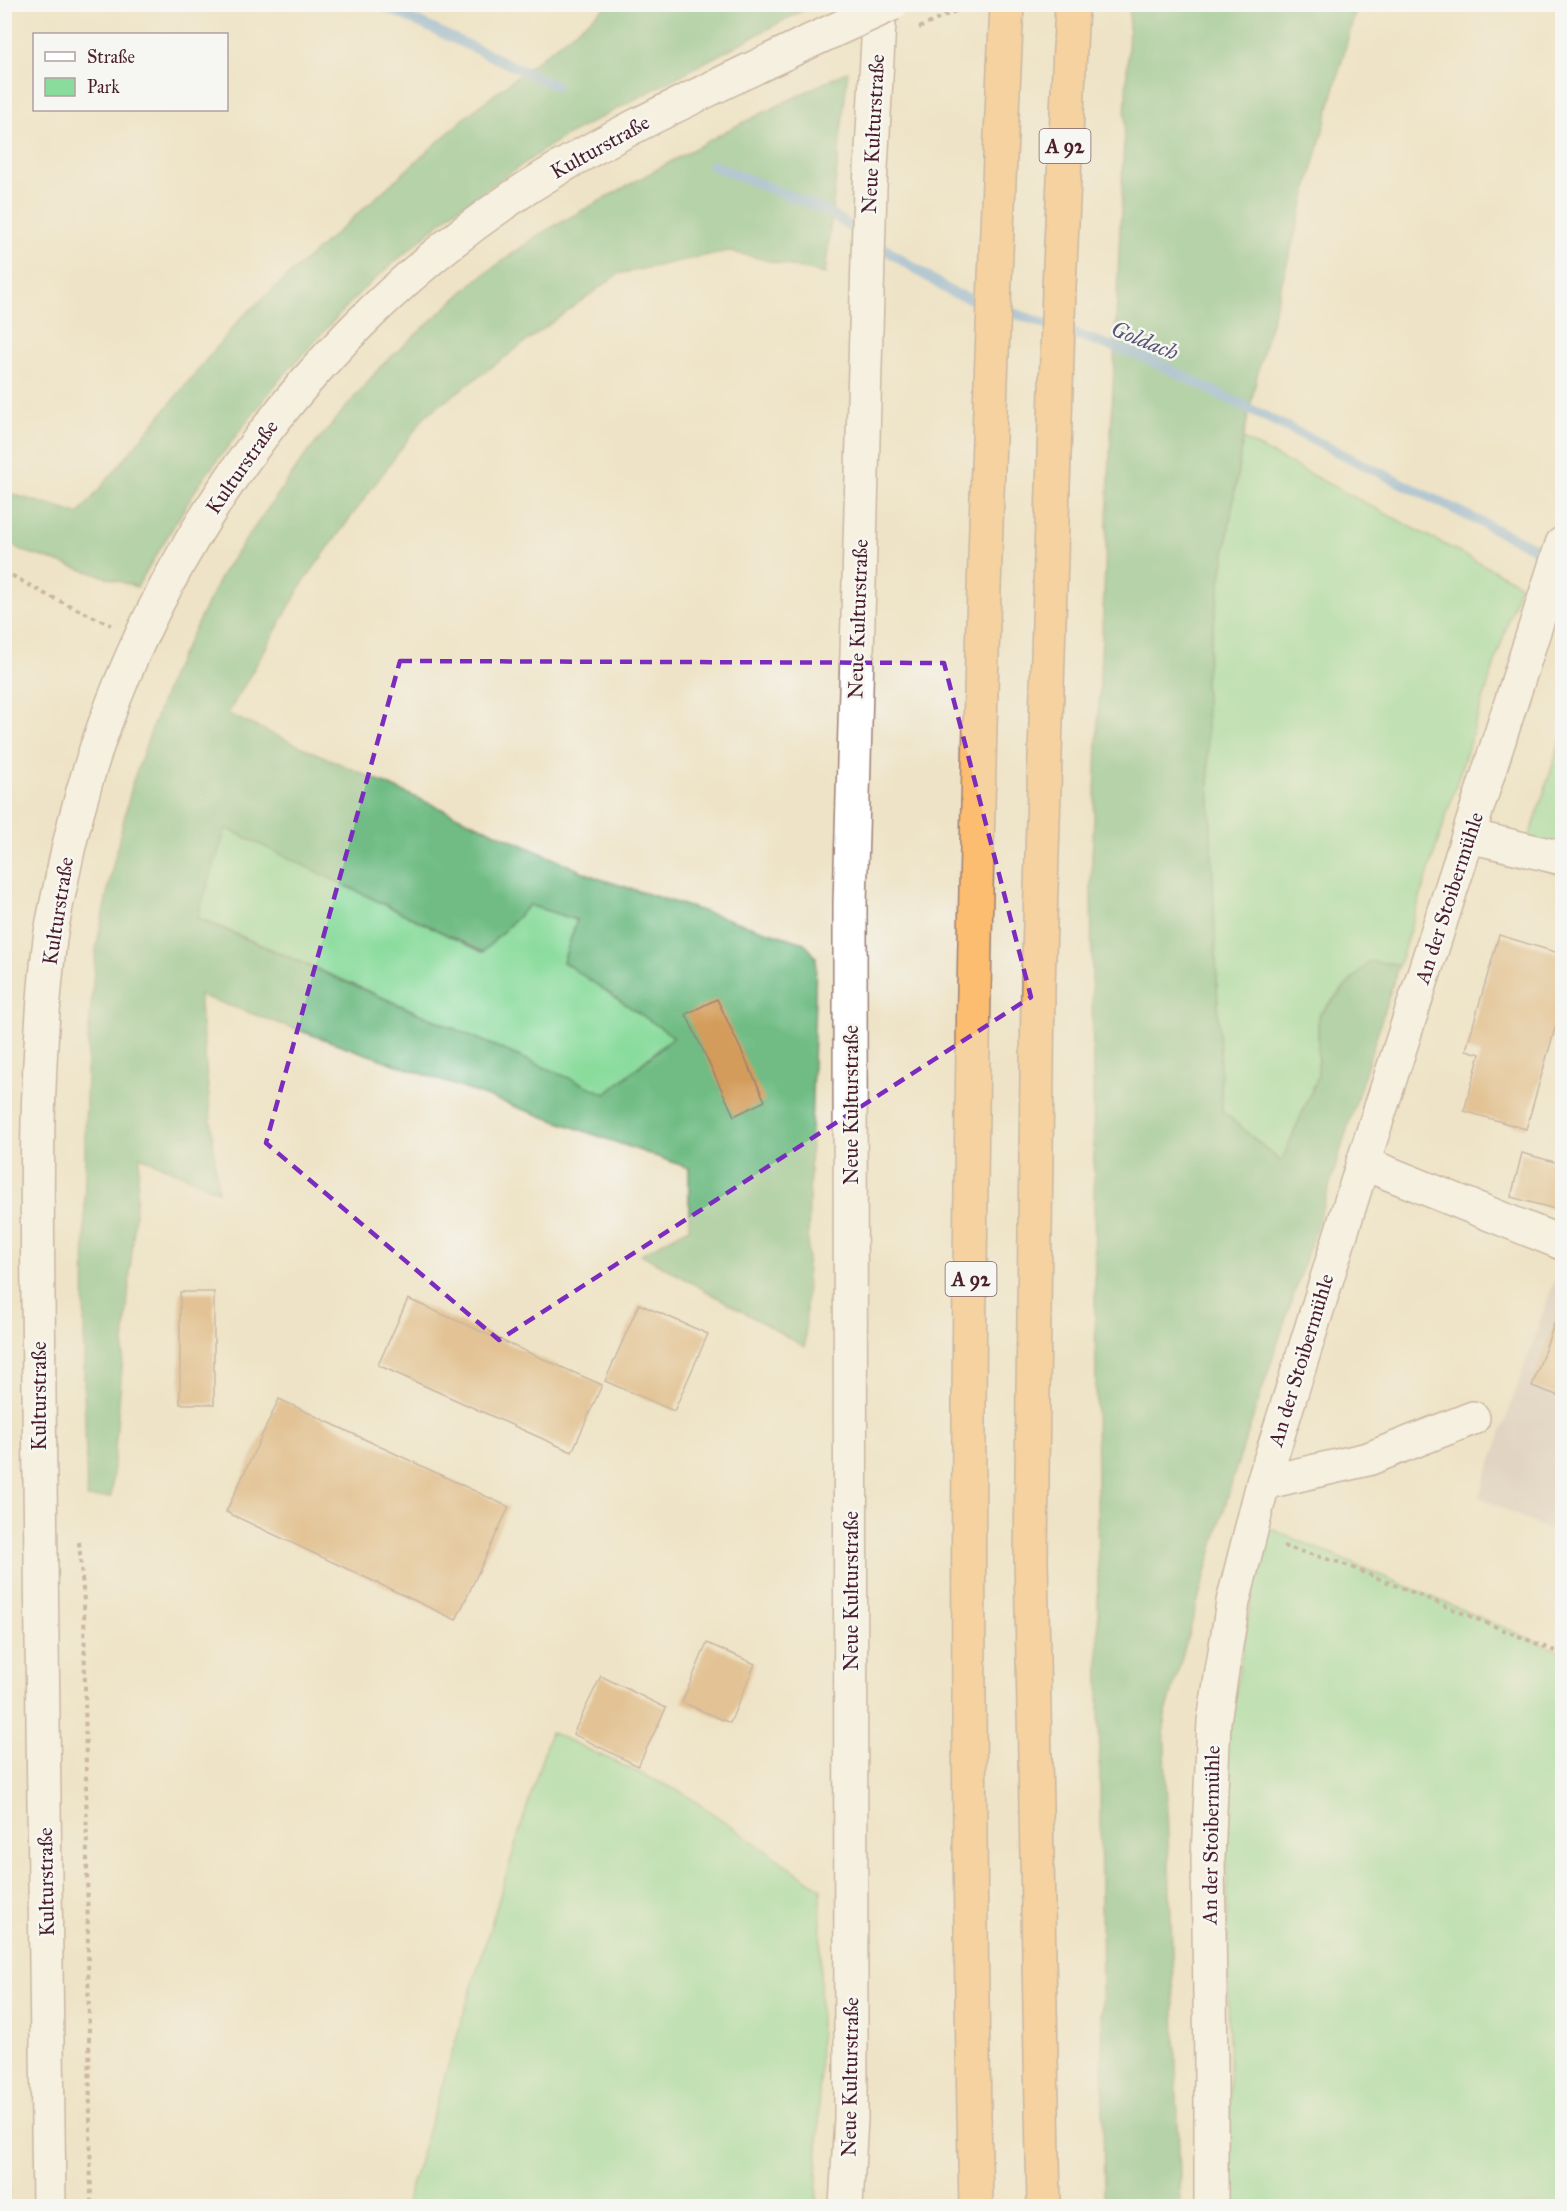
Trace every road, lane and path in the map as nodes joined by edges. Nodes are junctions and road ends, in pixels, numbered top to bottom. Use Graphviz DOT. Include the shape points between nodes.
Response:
graph roads {
  1 [pos="880,4"];
  2 [pos="892,4"];
  3 [pos="1006,4"];
  4 [pos="1072,4"];
  5 [pos="1563,544"];
  6 [pos="4,571"];
  7 [pos="139,639"];
  8 [pos="1469,836"];
  9 [pos="1563,858"];
  10 [pos="1363,1162"];
  11 [pos="1563,1243"];
  12 [pos="1473,1418"];
  13 [pos="1263,1482"];
  14 [pos="1247,1540"];
  15 [pos="79,1541"];
  16 [pos="1563,1654"];
  17 [pos="49,2206"];
  18 [pos="91,2206"];
  19 [pos="846,2206"];
  20 [pos="976,2206"];
  21 [pos="1044,2206"];
  22 [pos="1210,2206"];
  1 -- 19 [label="street, Neue Kulturstraße" via="870,187 850,904 851,2118"];
  2 -- 7 [label="street, Kulturstraße, bridge" via="608,139 515,196 457,238 374,308 258,439 200,526"];
  3 -- 20 [label="highway, A 92" via="991,352 973,1018 969,1569"];
  4 -- 21 [label="highway, A 92" via="1059,288 1038,989 1031,1559"];
  5 -- 8 [label="street, An der Stoibermühle"];
  6 -- 7 [label="path"];
  7 -- 17 [label="street, Kulturstraße" via="84,783 68,846 50,935 39,1091 39,1447"];
  8 -- 9 [label="street"];
  8 -- 10 [label="street, An der Stoibermühle"];
  10 -- 11 [label="street"];
  10 -- 13 [label="street, An der Stoibermühle"];
  12 -- 13 [label="street" via="1368,1459"];
  13 -- 14 [label="street, An der Stoibermühle"];
  14 -- 16 [label="path" via="1286,1546 1341,1563"];
  14 -- 22 [label="street, An der Stoibermühle" via="1223,1659 1210,1789"];
  15 -- 18 [label="path" via="84,1601"];
}
